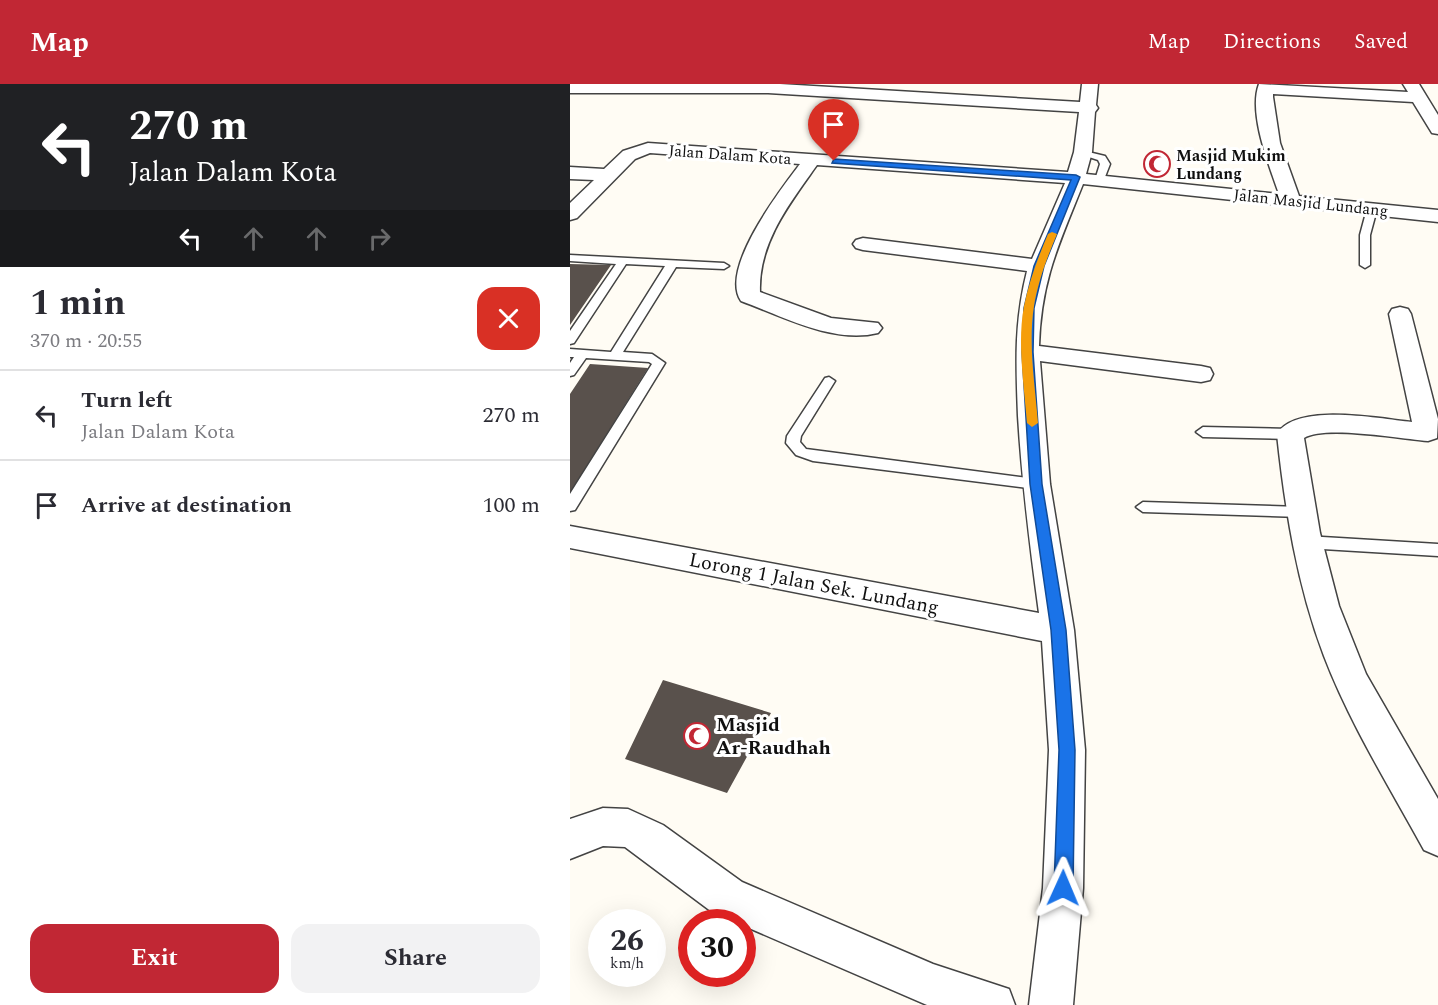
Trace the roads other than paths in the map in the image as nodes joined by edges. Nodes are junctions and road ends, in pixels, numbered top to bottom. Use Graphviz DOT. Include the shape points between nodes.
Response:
graph roads {
  1 [pos="966,84"];
  2 [pos="769,86"];
  3 [pos="1266,86"];
  4 [pos="570,88"];
  5 [pos="844,88"];
  6 [pos="1415,91"];
  7 [pos="1090,96"];
  8 [pos="956,99"];
  9 [pos="1438,129"];
  10 [pos="813,160"];
  11 [pos="1087,170"];
  12 [pos="570,173"];
  13 [pos="608,175"];
  14 [pos="1291,200"];
  15 [pos="1372,209"];
  16 [pos="570,214"];
  17 [pos="1438,216"];
  18 [pos="863,244"];
  19 [pos="570,258"];
  20 [pos="624,261"];
  21 [pos="672,264"];
  22 [pos="1365,265"];
  23 [pos="724,266"];
  24 [pos="1039,266"];
  25 [pos="1400,314"];
  26 [pos="870,328"];
  27 [pos="570,340"];
  28 [pos="1027,352"];
  29 [pos="576,353"];
  30 [pos="615,356"];
  31 [pos="570,372"];
  32 [pos="1200,374"];
  33 [pos="829,381"];
  34 [pos="1203,432"];
  35 [pos="1433,432"];
  36 [pos="1290,434"];
  37 [pos="1036,484"];
  38 [pos="570,506"];
  39 [pos="1143,507"];
  40 [pos="1300,512"];
  41 [pos="570,537"];
  42 [pos="1306,542"];
  43 [pos="1438,550"];
  44 [pos="1058,630"];
  45 [pos="1438,836"];
  46 [pos="570,839"];
  47 [pos="993,1005"];
  48 [pos="1051,1005"];
  1 -- 8 [label="street"];
  2 -- 4 [label="street"];
  2 -- 5 [label="street"];
  3 -- 6 [label="street"];
  3 -- 14 [label="street" via="1275,158"];
  5 -- 8 [label="street"];
  6 -- 9 [label="street"];
  7 -- 8 [label="street"];
  7 -- 11 [label="street"];
  10 -- 11 [label="street, Jalan Dalam Kota"];
  10 -- 13 [label="street, Jalan Dalam Kota" via="648,148 629,155"];
  10 -- 26 [label="street" via="773,211 747,283 749,296 828,326"];
  11 -- 14 [label="street, Jalan Masjid Lundang"];
  11 -- 24 [label="street"];
  12 -- 13 [label="street"];
  13 -- 16 [label="street, Jalan Dalam Kota"];
  14 -- 15 [label="street, Jalan Masjid Lundang"];
  15 -- 17 [label="street, Jalan Masjid Lundang"];
  15 -- 22 [label="lane" via="1365,235"];
  18 -- 24 [label="street"];
  19 -- 20 [label="lane"];
  20 -- 21 [label="lane"];
  20 -- 27 [label="lane"];
  21 -- 23 [label="lane"];
  21 -- 30 [label="lane"];
  24 -- 28 [label="street" via="1029,308"];
  25 -- 35 [label="street"];
  28 -- 32 [label="street"];
  28 -- 37 [label="street"];
  29 -- 30 [label="lane"];
  29 -- 31 [label="lane"];
  30 -- 38 [label="lane" via="652,358 659,363"];
  33 -- 37 [label="lane" via="794,436 801,452"];
  34 -- 36 [label="lane"];
  35 -- 36 [label="street" via="1340,424 1306,425"];
  36 -- 40 [label="street"];
  37 -- 44 [label="street"];
  39 -- 40 [label="lane"];
  40 -- 42 [label="street"];
  41 -- 44 [label="street, Lorong 1 Jalan Sek. Lundang"];
  42 -- 43 [label="lane"];
  42 -- 45 [label="street" via="1331,630 1357,692"];
  44 -- 48 [label="street" via="1067,750 1063,888"];
  46 -- 47 [label="street" via="603,827 628,828 727,897 932,985"];
}
